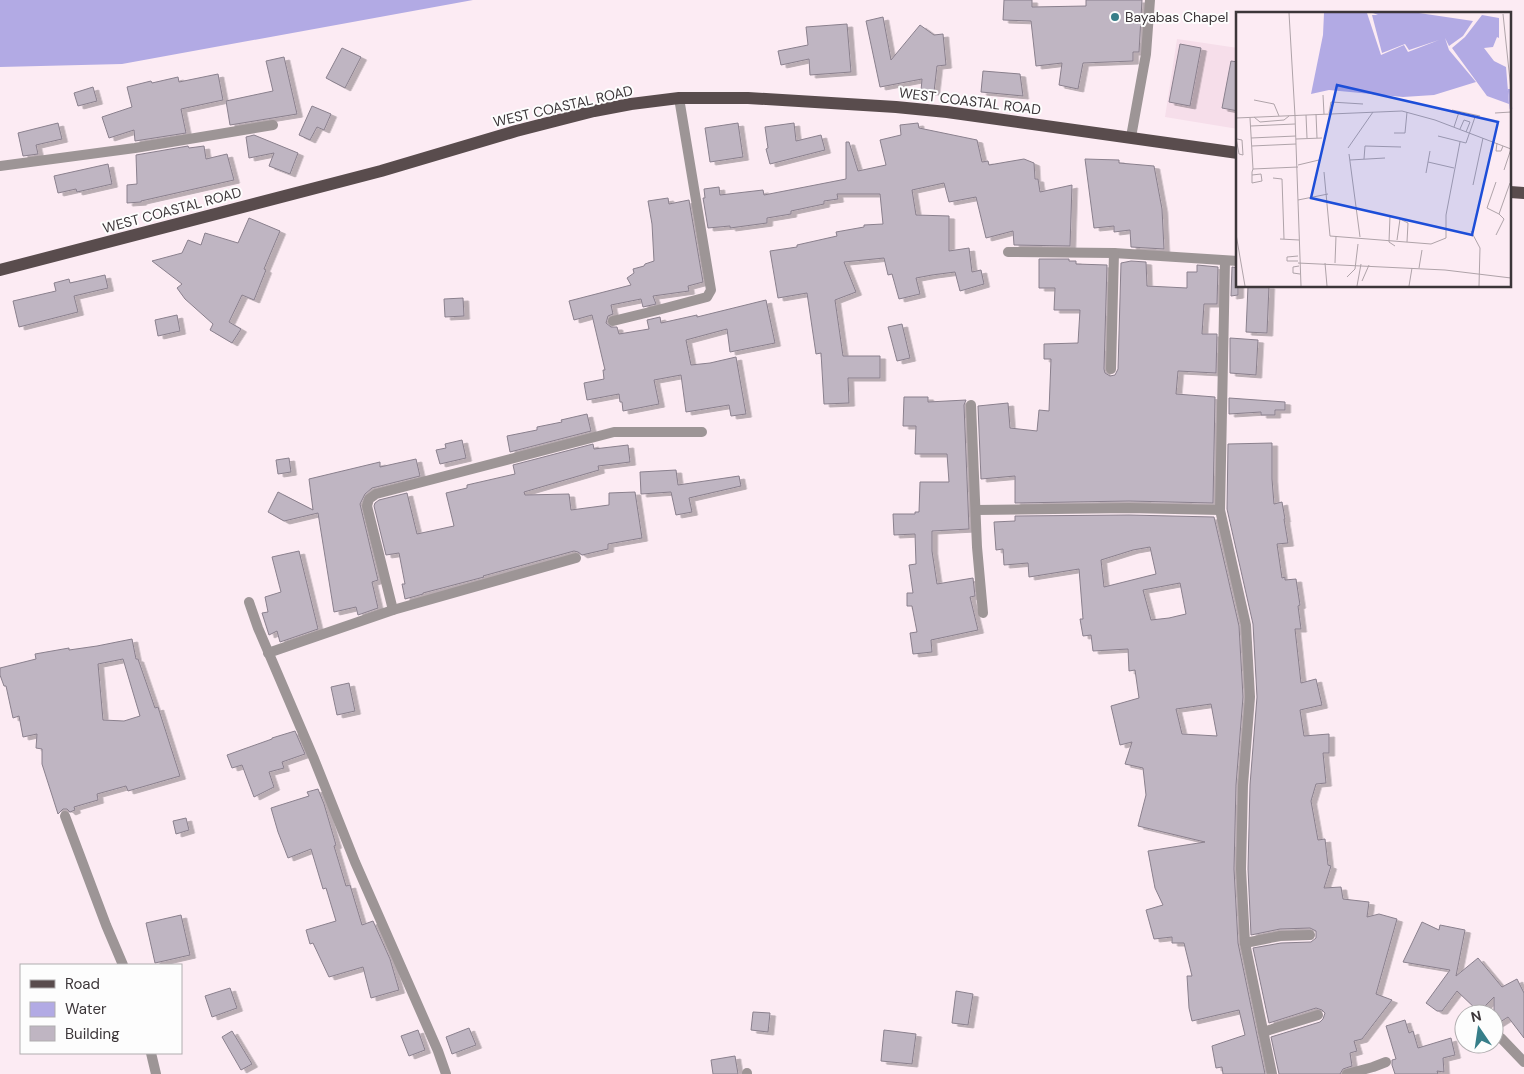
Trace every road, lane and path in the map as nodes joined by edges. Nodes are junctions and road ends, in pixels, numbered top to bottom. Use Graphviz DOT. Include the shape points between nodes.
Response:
graph roads {
  1 [pos="1150,0"];
  2 [pos="679,98"];
  3 [pos="273,125"];
  4 [pos="1132,137"];
  5 [pos="1236,153"];
  6 [pos="0,166"];
  7 [pos="1008,252"];
  8 [pos="1114,253"];
  9 [pos="1225,261"];
  10 [pos="1236,261"];
  11 [pos="0,270"];
  12 [pos="613,321"];
  13 [pos="1112,369"];
  14 [pos="971,405"];
  15 [pos="702,432"];
  16 [pos="976,510"];
  17 [pos="1220,510"];
  18 [pos="576,558"];
  19 [pos="249,602"];
  20 [pos="393,610"];
  21 [pos="983,613"];
  22 [pos="268,653"];
  23 [pos="65,816"];
  24 [pos="1310,935"];
  25 [pos="1245,943"];
  26 [pos="123,964"];
  27 [pos="1318,1015"];
  28 [pos="1263,1032"];
  29 [pos="1504,1041"];
  30 [pos="151,1054"];
  31 [pos="1386,1062"];
  32 [pos="1524,1062"];
  33 [pos="156,1074"];
  34 [pos="446,1074"];
  35 [pos="1272,1074"];
  36 [pos="1347,1074"];
  1 -- 4 [label="street" via="1146,54"];
  2 -- 4 [label="main road, WEST COASTAL ROAD" via="748,98 896,107"];
  2 -- 11 [label="main road, WEST COASTAL ROAD" via="585,113 381,172"];
  2 -- 12 [label="street" via="711,290 707,296"];
  3 -- 6 [label="street"];
  4 -- 5 [label="main road, WEST COASTAL ROAD"];
  7 -- 8 [label="street"];
  8 -- 9 [label="street"];
  8 -- 13 [label="street"];
  9 -- 10 [label="street"];
  9 -- 17 [label="street"];
  14 -- 16 [label="street"];
  15 -- 20 [label="street" via="614,432 376,494 369,499 367,506"];
  16 -- 17 [label="street"];
  16 -- 21 [label="street"];
  17 -- 25 [label="street" via="1246,625 1250,697 1241,869"];
  18 -- 20 [label="street"];
  19 -- 22 [label="street"];
  20 -- 22 [label="street"];
  22 -- 34 [label="street"];
  23 -- 26 [label="street"];
  24 -- 25 [label="street" via="1280,936"];
  25 -- 28 [label="street"];
  27 -- 28 [label="street"];
  28 -- 35 [label="street"];
  29 -- 32 [label="street"];
  30 -- 33 [label="street"];
  31 -- 36 [label="street"];
}
